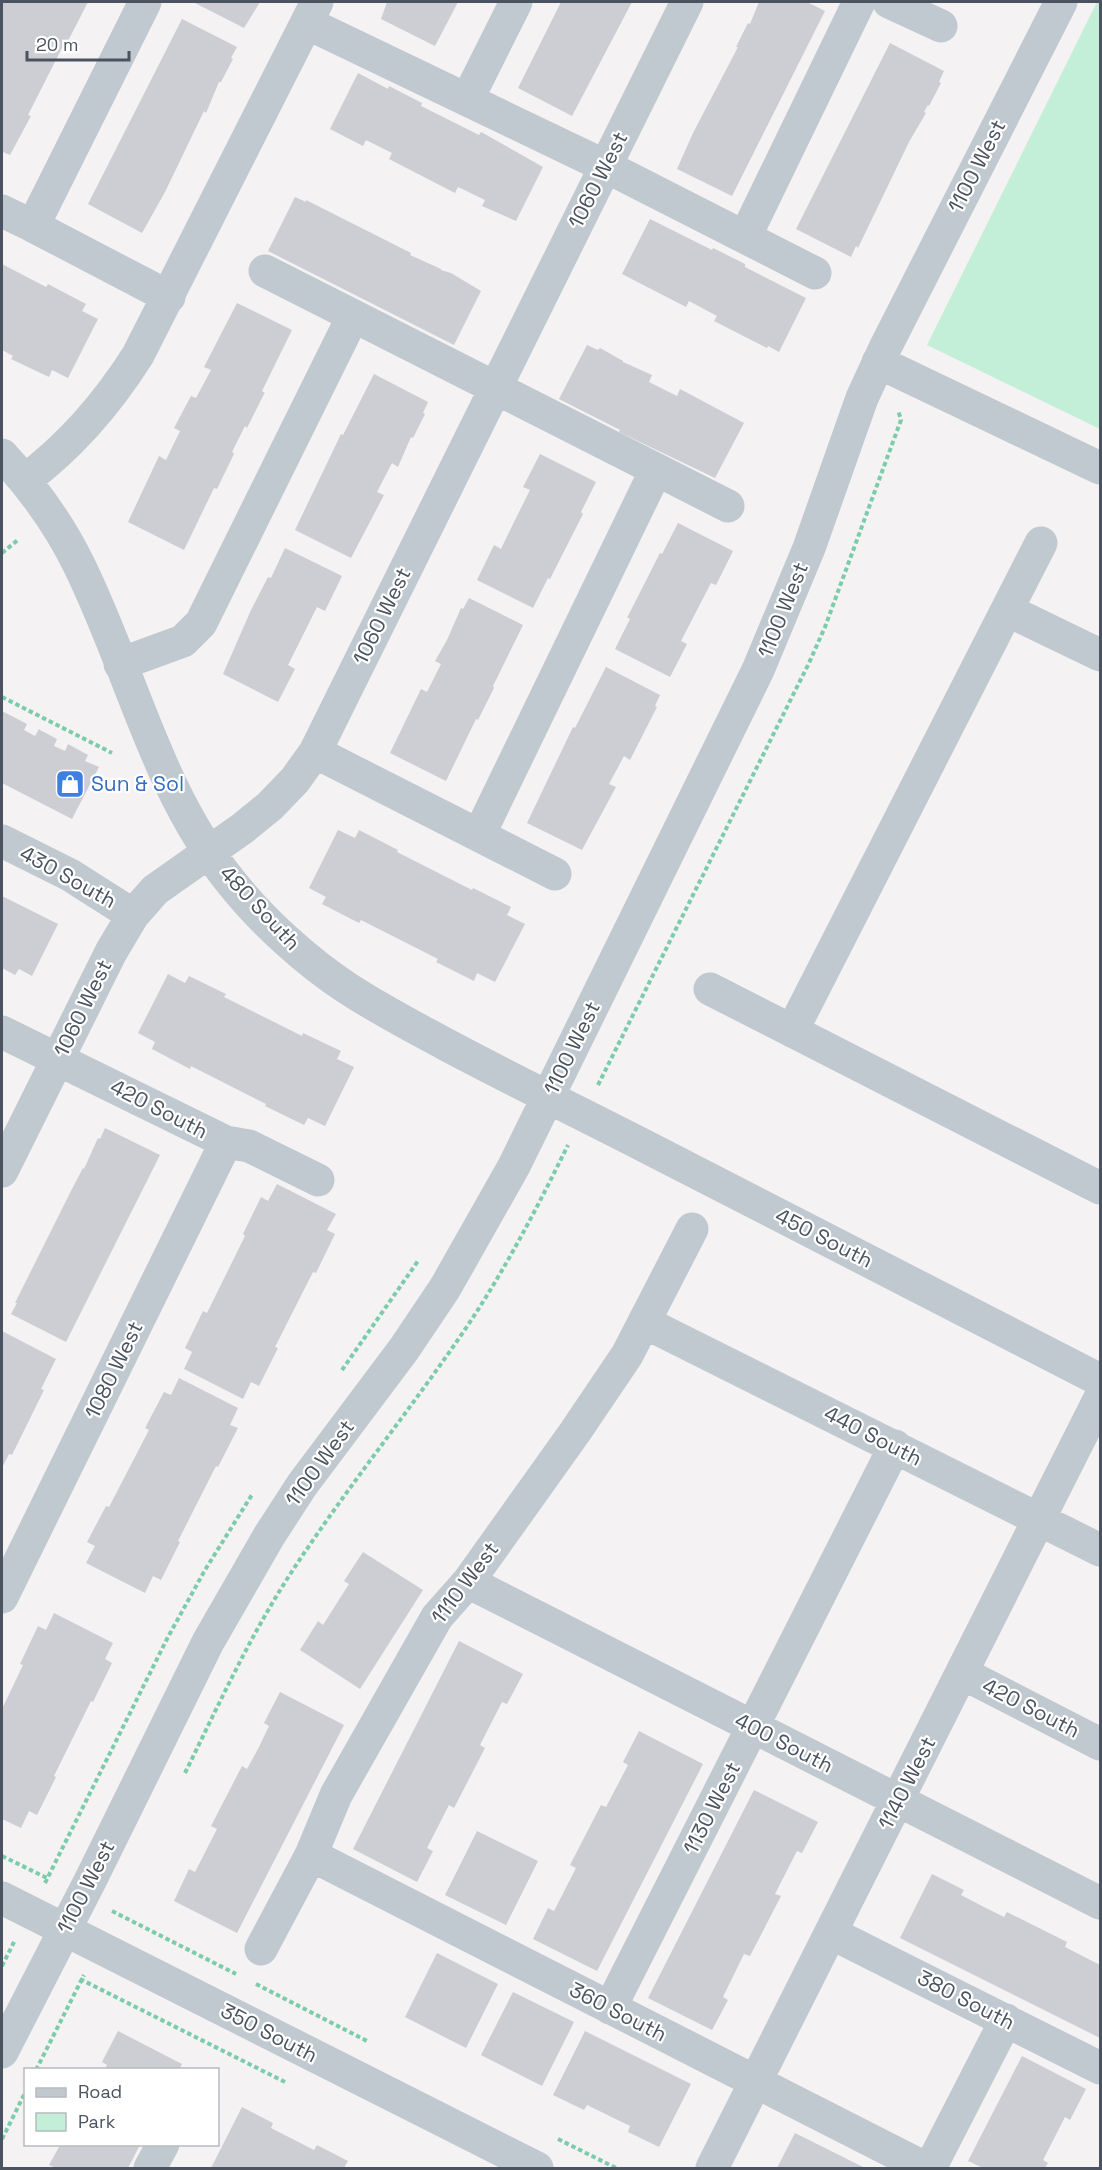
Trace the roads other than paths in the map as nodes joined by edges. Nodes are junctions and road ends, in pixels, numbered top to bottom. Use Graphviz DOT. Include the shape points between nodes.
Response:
graph roads {
  1 [pos="145,2"];
  2 [pos="516,2"];
  3 [pos="687,2"];
  4 [pos="859,2"];
  5 [pos="889,2"];
  6 [pos="1061,2"];
  7 [pos="312,12"];
  8 [pos="941,27"];
  9 [pos="467,100"];
  10 [pos="605,166"];
  11 [pos="2,211"];
  12 [pos="33,226"];
  13 [pos="745,237"];
  14 [pos="265,271"];
  15 [pos="815,273"];
  16 [pos="169,297"];
  17 [pos="353,316"];
  18 [pos="878,362"];
  19 [pos="494,388"];
  20 [pos="2,455"];
  21 [pos="1101,468"];
  22 [pos="656,470"];
  23 [pos="26,480"];
  24 [pos="728,506"];
  25 [pos="1041,543"];
  26 [pos="1006,610"];
  27 [pos="1101,655"];
  28 [pos="120,664"];
  29 [pos="315,752"];
  30 [pos="479,835"];
  31 [pos="2,841"];
  32 [pos="209,851"];
  33 [pos="555,874"];
  34 [pos="133,915"];
  35 [pos="710,988"];
  36 [pos="792,1031"];
  37 [pos="2,1032"];
  38 [pos="58,1059"];
  39 [pos="548,1097"];
  40 [pos="226,1142"];
  41 [pos="2,1171"];
  42 [pos="318,1180"];
  43 [pos="1101,1188"];
  44 [pos="692,1229"];
  45 [pos="644,1322"];
  46 [pos="1101,1380"];
  47 [pos="1101,1398"];
  48 [pos="895,1446"];
  49 [pos="1040,1520"];
  50 [pos="1101,1550"];
  51 [pos="468,1582"];
  52 [pos="2,1597"];
  53 [pos="962,1672"];
  54 [pos="753,1726"];
  55 [pos="1101,1744"];
  56 [pos="898,1801"];
  57 [pos="311,1855"];
  58 [pos="2,1898"];
  59 [pos="1101,1903"];
  60 [pos="64,1929"];
  61 [pos="831,1933"];
  62 [pos="261,1949"];
  63 [pos="610,2008"];
  64 [pos="1006,2020"];
  65 [pos="2,2052"];
  66 [pos="1101,2068"];
  67 [pos="756,2082"];
  68 [pos="162,2146"];
  69 [pos="150,2169"];
  70 [pos="537,2169"];
  71 [pos="712,2169"];
  72 [pos="925,2169"];
  73 [pos="930,2169"];
  1 -- 12 [label="street"];
  2 -- 9 [label="street"];
  3 -- 10 [label="street, 1060 West"];
  4 -- 13 [label="street"];
  5 -- 8 [label="street"];
  6 -- 18 [label="street, 1100 West"];
  7 -- 9 [label="street"];
  7 -- 16 [label="street"];
  9 -- 10 [label="street"];
  10 -- 13 [label="street"];
  10 -- 19 [label="street, 1060 West"];
  11 -- 12 [label="street"];
  12 -- 16 [label="street"];
  13 -- 15 [label="street"];
  14 -- 17 [label="street"];
  16 -- 23 [label="street" via="118,387 61,452"];
  17 -- 19 [label="street"];
  17 -- 28 [label="street" via="201,623 183,641"];
  18 -- 21 [label="street"];
  18 -- 39 [label="street, 1100 West" via="805,558 758,670"];
  19 -- 22 [label="street"];
  19 -- 29 [label="street, 1060 West"];
  20 -- 23 [label="street, 480 South"];
  22 -- 24 [label="street"];
  22 -- 30 [label="street"];
  23 -- 28 [label="street, 480 South" via="77,561"];
  25 -- 26 [label="street"];
  26 -- 27 [label="street"];
  26 -- 36 [label="street"];
  28 -- 32 [label="street, 480 South" via="169,783"];
  29 -- 30 [label="street"];
  29 -- 32 [label="street, 1060 West" via="270,806"];
  30 -- 33 [label="street"];
  31 -- 34 [label="street, 430 South" via="69,875"];
  32 -- 34 [label="street, 1060 West" via="155,890"];
  32 -- 39 [label="street, 480 South" via="231,882 277,930 346,987"];
  34 -- 38 [label="street, 1060 West"];
  35 -- 36 [label="street"];
  36 -- 43 [label="street"];
  37 -- 38 [label="street, 420 South"];
  38 -- 40 [label="street, 420 South"];
  38 -- 41 [label="street, 1060 West"];
  39 -- 46 [label="street, 450 South"];
  39 -- 60 [label="street, 1100 West" via="445,1288 269,1536 208,1642"];
  40 -- 42 [label="street, 420 South" via="249,1146"];
  40 -- 52 [label="street, 1080 West"];
  44 -- 45 [label="street, 1110 West"];
  45 -- 48 [label="street, 440 South"];
  45 -- 51 [label="street, 1110 West" via="627,1355 575,1432"];
  47 -- 49 [label="street, 1140 West"];
  48 -- 49 [label="street, 440 South"];
  48 -- 54 [label="street, 1130 West"];
  49 -- 50 [label="street, 440 South"];
  49 -- 53 [label="street, 1140 West"];
  51 -- 54 [label="street, 400 South"];
  51 -- 57 [label="street, 1110 West" via="431,1627 336,1794"];
  53 -- 55 [label="street, 420 South"];
  53 -- 56 [label="street, 1140 West"];
  54 -- 56 [label="street, 400 South"];
  54 -- 63 [label="street, 1130 West"];
  56 -- 59 [label="street, 400 South"];
  56 -- 61 [label="street, 1140 West"];
  57 -- 62 [label="street, 1110 West"];
  57 -- 63 [label="street, 360 South"];
  58 -- 60 [label="street, 350 South"];
  60 -- 65 [label="street, 1100 West"];
  60 -- 70 [label="street, 350 South"];
  61 -- 64 [label="street, 380 South"];
  61 -- 67 [label="street, 1140 West"];
  63 -- 67 [label="street, 360 South"];
  64 -- 66 [label="street, 380 South"];
  64 -- 73 [label="street"];
  67 -- 71 [label="street, 1140 West"];
  67 -- 72 [label="street, 360 South"];
  68 -- 69 [label="street"];
}
